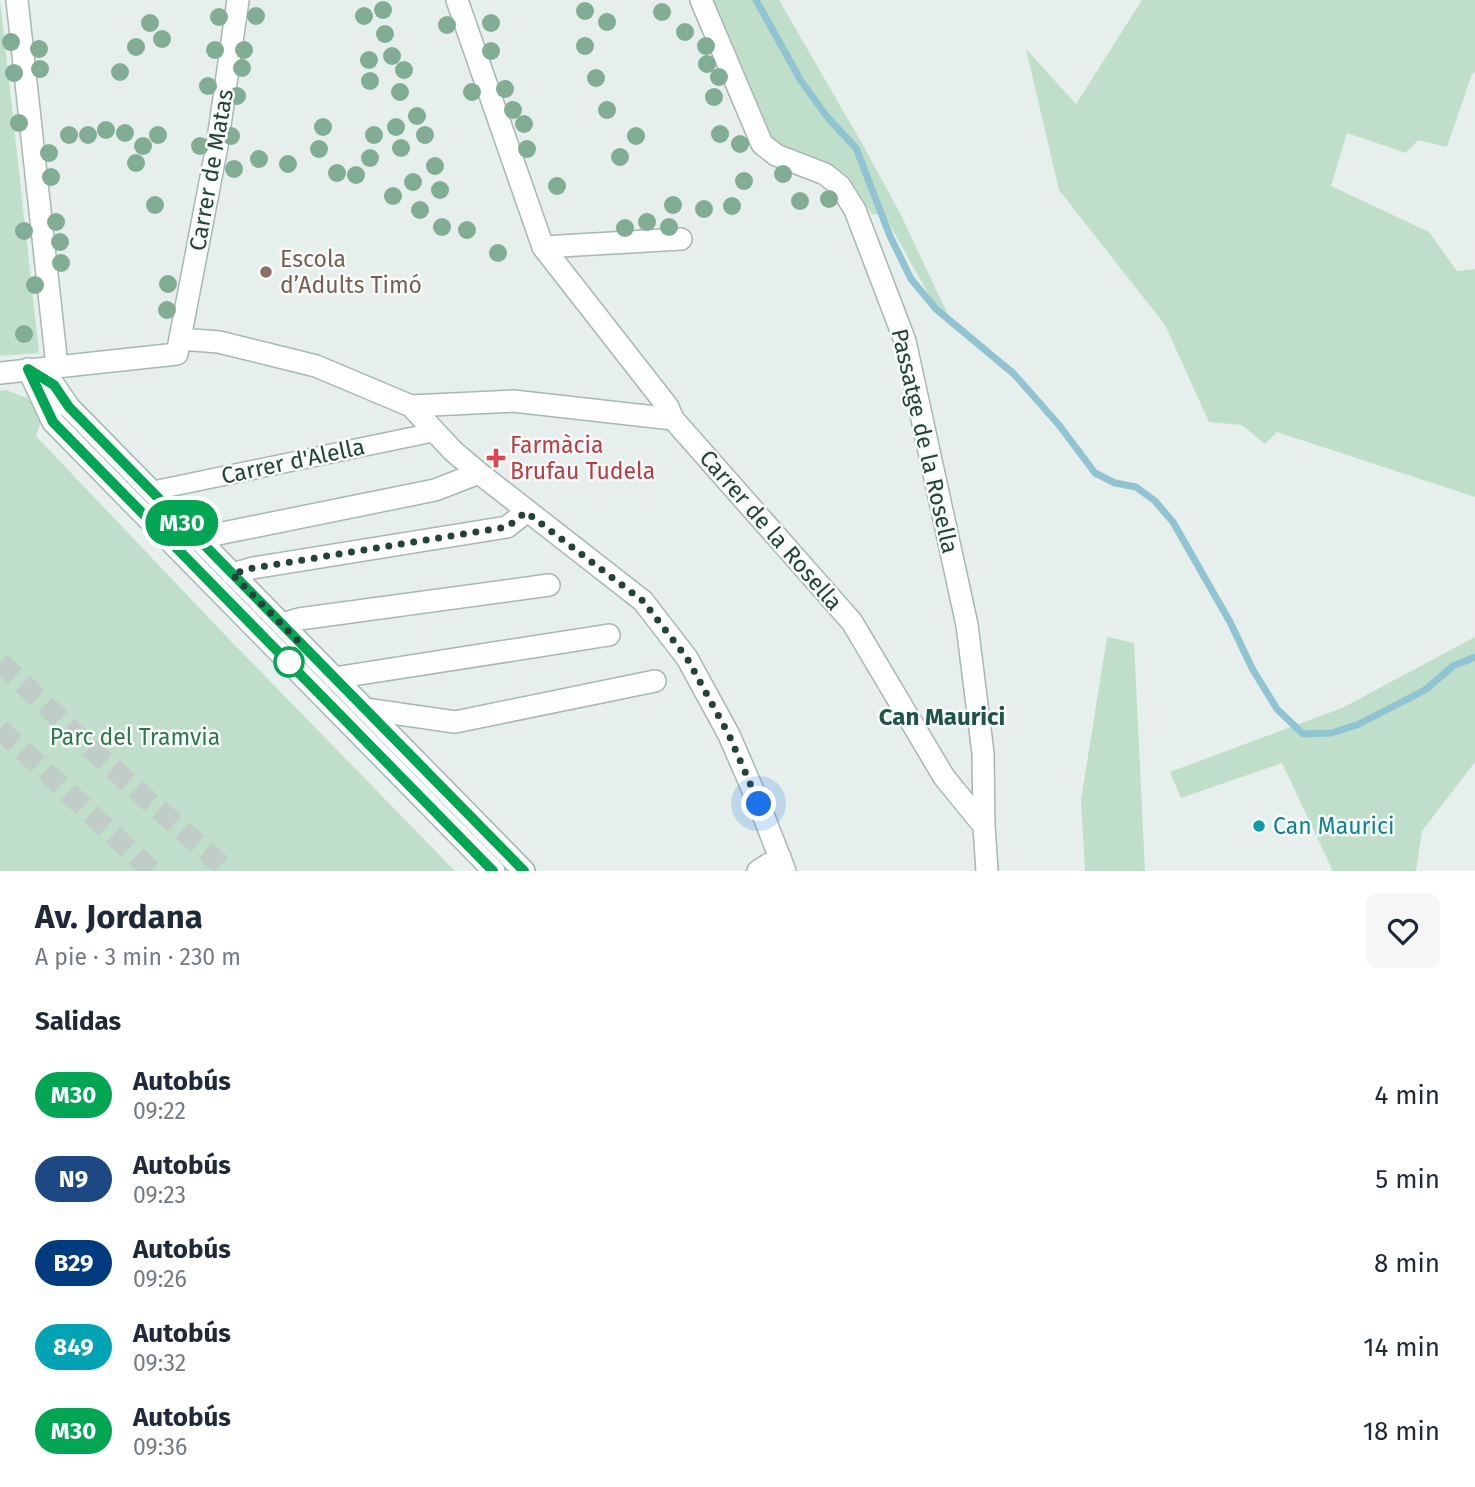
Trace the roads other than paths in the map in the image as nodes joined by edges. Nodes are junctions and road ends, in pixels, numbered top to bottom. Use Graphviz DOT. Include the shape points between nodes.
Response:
graph roads {
  1 [pos="17,0"];
  2 [pos="238,0"];
  3 [pos="457,0"];
  4 [pos="701,0"];
  5 [pos="681,239"];
  6 [pos="543,247"];
  7 [pos="180,339"];
  8 [pos="57,366"];
  9 [pos="28,369"];
  10 [pos="0,373"];
  11 [pos="411,406"];
  12 [pos="673,419"];
  13 [pos="435,432"];
  14 [pos="479,473"];
  15 [pos="151,491"];
  16 [pos="526,512"];
  17 [pos="199,539"];
  18 [pos="232,574"];
  19 [pos="549,584"];
  20 [pos="282,624"];
  21 [pos="609,635"];
  22 [pos="334,678"];
  23 [pos="654,681"];
  24 [pos="365,709"];
  25 [pos="984,826"];
  26 [pos="782,864"];
  27 [pos="494,871"];
  28 [pos="524,871"];
  29 [pos="758,871"];
  30 [pos="987,871"];
  1 -- 8 [label="street"];
  2 -- 7 [label="street, Carrer de Matas" via="217,146"];
  3 -- 6 [label="street, Carrer de la Rosella"];
  4 -- 25 [label="street, Passatge de la Rosella" via="762,144 776,156 833,179 855,210 905,341 967,625 984,753"];
  5 -- 6 [label="street"];
  6 -- 12 [label="street, Carrer de la Rosella"];
  7 -- 8 [label="street" via="177,354"];
  7 -- 11 [label="street" via="219,342 316,366"];
  8 -- 9 [label="street"];
  9 -- 10 [label="street"];
  9 -- 15 [label="street" via="54,385 69,407"];
  9 -- 27 [label="street" via="53,422"];
  11 -- 12 [label="street" via="513,401"];
  11 -- 13 [label="street"];
  12 -- 25 [label="street, Carrer de la Rosella" via="852,622 944,777"];
  13 -- 14 [label="street"];
  13 -- 15 [label="street, Carrer d'Alella"];
  14 -- 16 [label="street"];
  14 -- 17 [label="street" via="435,490"];
  15 -- 17 [label="street"];
  16 -- 18 [label="street" via="507,527"];
  16 -- 26 [label="street" via="643,601 687,658 729,735"];
  17 -- 18 [label="street"];
  18 -- 20 [label="street"];
  19 -- 20 [label="street"];
  20 -- 22 [label="street"];
  21 -- 22 [label="street"];
  22 -- 24 [label="street"];
  23 -- 24 [label="street" via="455,722"];
  24 -- 28 [label="street"];
  25 -- 30 [label="street"];
  26 -- 29 [label="street"];
}
